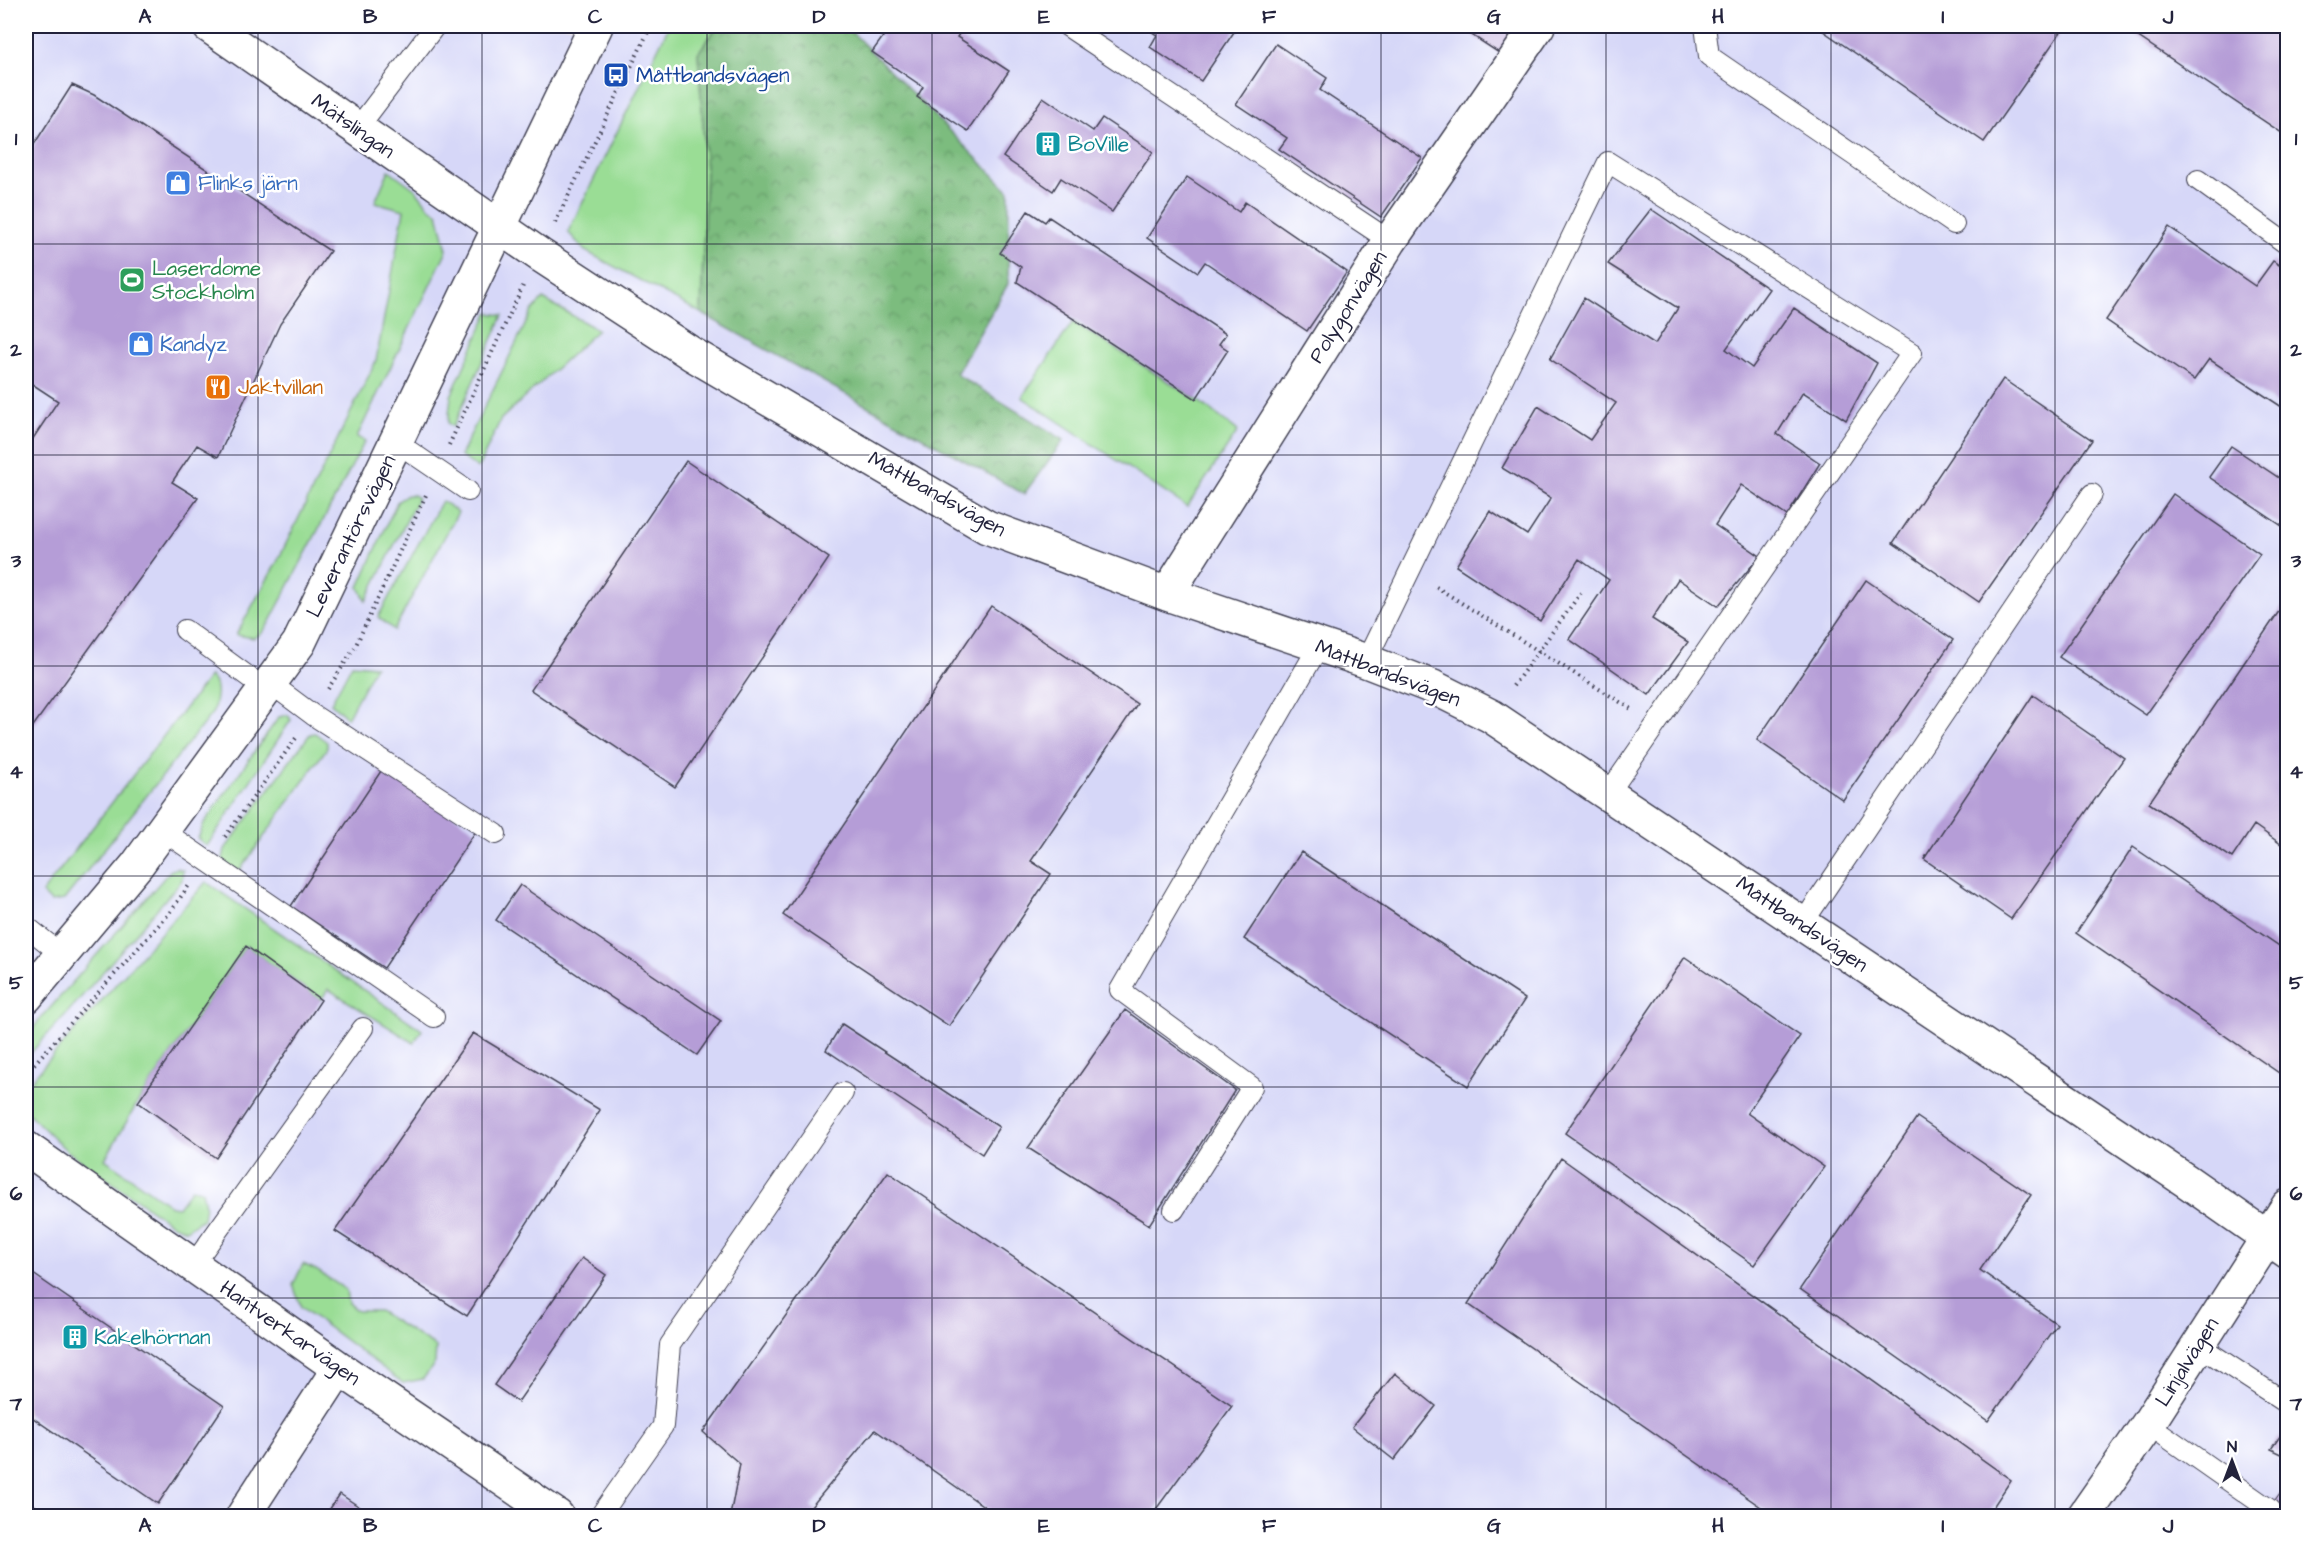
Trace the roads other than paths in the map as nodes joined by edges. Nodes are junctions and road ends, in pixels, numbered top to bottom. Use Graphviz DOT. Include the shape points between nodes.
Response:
graph roads {
  1 [pos="209,26"];
  2 [pos="435,26"];
  3 [pos="596,26"];
  4 [pos="1067,26"];
  5 [pos="1538,26"];
  6 [pos="1705,26"];
  7 [pos="357,129"];
  8 [pos="2198,180"];
  9 [pos="1954,224"];
  10 [pos="499,226"];
  11 [pos="1390,241"];
  12 [pos="2288,245"];
  13 [pos="396,442"];
  14 [pos="468,491"];
  15 [pos="2092,494"];
  16 [pos="1167,594"];
  17 [pos="185,630"];
  18 [pos="1319,646"];
  19 [pos="1366,661"];
  20 [pos="268,686"];
  21 [pos="1608,794"];
  22 [pos="162,830"];
  23 [pos="496,834"];
  24 [pos="1802,924"];
  25 [pos="26,927"];
  26 [pos="61,954"];
  27 [pos="26,997"];
  28 [pos="434,1017"];
  29 [pos="363,1028"];
  30 [pos="843,1093"];
  31 [pos="26,1148"];
  32 [pos="2288,1206"];
  33 [pos="1174,1210"];
  34 [pos="2276,1245"];
  35 [pos="193,1265"];
  36 [pos="2198,1345"];
  37 [pos="339,1368"];
  38 [pos="2288,1404"];
  39 [pos="2148,1424"];
  40 [pos="2269,1509"];
  41 [pos="26,1513"];
  42 [pos="32,1516"];
  43 [pos="243,1516"];
  44 [pos="557,1516"];
  45 [pos="600,1516"];
  46 [pos="2084,1516"];
  1 -- 7 [label="street, Mätslingan"];
  2 -- 7 [label="lane"];
  3 -- 10 [label="street, Leverantörsvägen"];
  4 -- 11 [label="lane"];
  5 -- 11 [label="street, Polygonvägen"];
  6 -- 9 [label="lane" via="1709,56"];
  7 -- 10 [label="street, Mätslingan"];
  8 -- 12 [label="lane"];
  10 -- 13 [label="street, Leverantörsvägen"];
  10 -- 16 [label="street, Måttbandsvägen" via="692,354 987,527"];
  11 -- 16 [label="street, Polygonvägen"];
  13 -- 14 [label="lane"];
  13 -- 20 [label="street, Leverantörsvägen" via="299,643"];
  15 -- 24 [label="lane"];
  16 -- 18 [label="street, Måttbandsvägen"];
  17 -- 20 [label="lane"];
  18 -- 19 [label="street, Måttbandsvägen"];
  18 -- 33 [label="lane" via="1120,990 1252,1087"];
  19 -- 21 [label="street, Måttbandsvägen" via="1433,687 1491,716"];
  19 -- 21 [label="lane" via="1608,162 1912,353"];
  20 -- 22 [label="street, Leverantörsvägen"];
  20 -- 23 [label="lane"];
  21 -- 24 [label="street, Måttbandsvägen"];
  22 -- 26 [label="street, Leverantörsvägen"];
  22 -- 28 [label="lane"];
  24 -- 34 [label="street, Måttbandsvägen"];
  25 -- 26 [label="lane"];
  26 -- 27 [label="street, Leverantörsvägen"];
  29 -- 35 [label="lane"];
  30 -- 45 [label="lane" via="670,1345 663,1426"];
  31 -- 35 [label="street, Hantverkarvägen"];
  32 -- 34 [label="street, Linjalvägen"];
  34 -- 36 [label="street, Linjalvägen"];
  35 -- 37 [label="street, Hantverkarvägen"];
  36 -- 38 [label="lane"];
  36 -- 39 [label="street, Linjalvägen"];
  37 -- 43 [label="street"];
  37 -- 44 [label="street, Hantverkarvägen"];
  39 -- 40 [label="lane"];
  39 -- 46 [label="street, Linjalvägen"];
  41 -- 42 [label="lane"];
}
